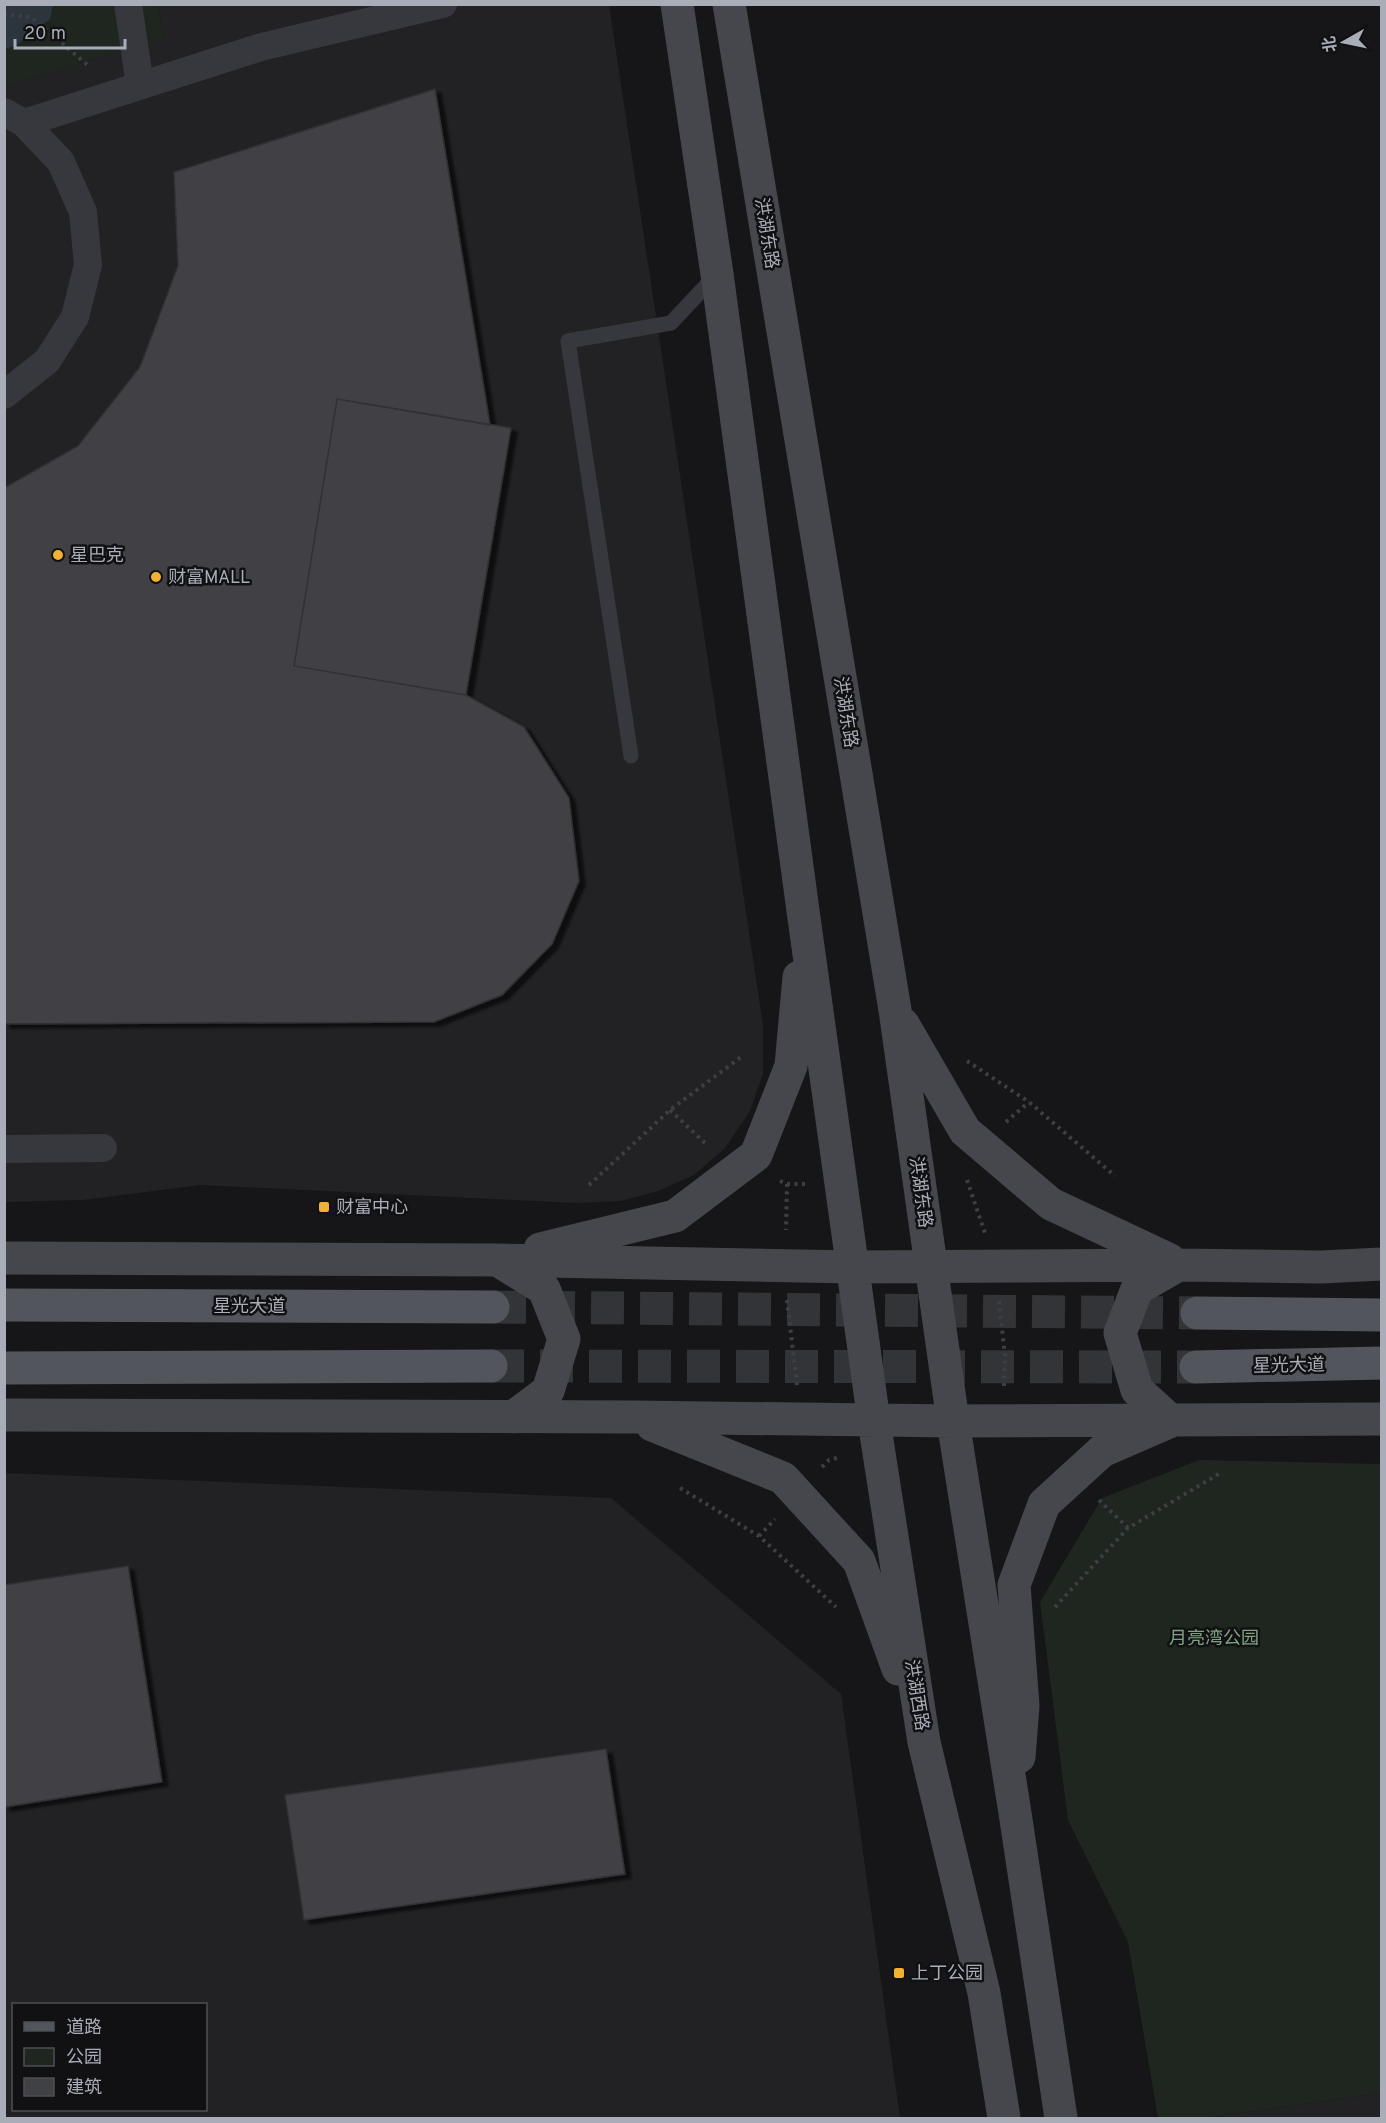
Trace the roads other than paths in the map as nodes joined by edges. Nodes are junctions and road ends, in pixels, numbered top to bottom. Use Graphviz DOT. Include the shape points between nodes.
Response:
graph roads {
  1 [pos="128,4"];
  2 [pos="443,4"];
  3 [pos="677,4"];
  4 [pos="729,4"];
  5 [pos="140,85"];
  6 [pos="14,117"];
  7 [pos="717,274"];
  8 [pos="4,395"];
  9 [pos="631,756"];
  10 [pos="804,918"];
  11 [pos="895,1010"];
  12 [pos="103,1148"];
  13 [pos="4,1149"];
  14 [pos="4,1258"];
  15 [pos="497,1260"];
  16 [pos="1382,1264"];
  17 [pos="932,1265"];
  18 [pos="1180,1265"];
  19 [pos="853,1267"];
  20 [pos="4,1305"];
  21 [pos="493,1307"];
  22 [pos="1197,1313"];
  23 [pos="1382,1315"];
  24 [pos="1382,1363"];
  25 [pos="491,1366"];
  26 [pos="1196,1367"];
  27 [pos="4,1368"];
  28 [pos="4,1415"];
  29 [pos="513,1417"];
  30 [pos="634,1417"];
  31 [pos="1382,1419"];
  32 [pos="874,1421"];
  33 [pos="953,1421"];
  34 [pos="1171,1421"];
  35 [pos="924,1742"];
  36 [pos="1015,1813"];
  37 [pos="1004,2118"];
  38 [pos="1061,2118"];
  1 -- 5 [label="street"];
  2 -- 5 [label="street" via="261,47"];
  3 -- 7 [label="main road"];
  4 -- 11 [label="main road, 洪湖东路"];
  5 -- 6 [label="street"];
  6 -- 8 [label="street" via="61,162 66,172 83,212 88,265 75,317 47,361"];
  7 -- 9 [label="lane" via="671,323 568,341"];
  7 -- 10 [label="main road"];
  10 -- 15 [label="main road" via="791,1066 756,1155 675,1216"];
  10 -- 19 [label="main road"];
  11 -- 17 [label="main road, 洪湖东路"];
  11 -- 18 [label="main road" via="965,1131 1051,1204"];
  12 -- 13 [label="street"];
  14 -- 15 [label="main road"];
  15 -- 19 [label="main road"];
  15 -- 29 [label="main road" via="544,1288 564,1339 548,1391"];
  16 -- 18 [label="main road"];
  17 -- 18 [label="main road"];
  17 -- 19 [label="main road"];
  17 -- 33 [label="main road, 洪湖东路"];
  18 -- 34 [label="main road" via="1137,1289 1120,1333 1137,1390"];
  19 -- 32 [label="main road, 洪湖西路"];
  20 -- 21 [label="main road, 星光大道"];
  22 -- 23 [label="main road"];
  24 -- 26 [label="main road, 星光大道"];
  25 -- 27 [label="main road"];
  28 -- 29 [label="main road"];
  29 -- 30 [label="main road"];
  30 -- 32 [label="main road"];
  30 -- 35 [label="main road" via="783,1478 859,1561"];
  31 -- 34 [label="main road"];
  32 -- 33 [label="main road"];
  32 -- 35 [label="main road, 洪湖西路"];
  33 -- 34 [label="main road"];
  33 -- 36 [label="main road"];
  34 -- 36 [label="main road" via="1102,1451 1044,1504 1014,1585 1023,1706"];
  35 -- 37 [label="main road, 洪湖西路" via="984,1993"];
  36 -- 38 [label="main road"];
}
